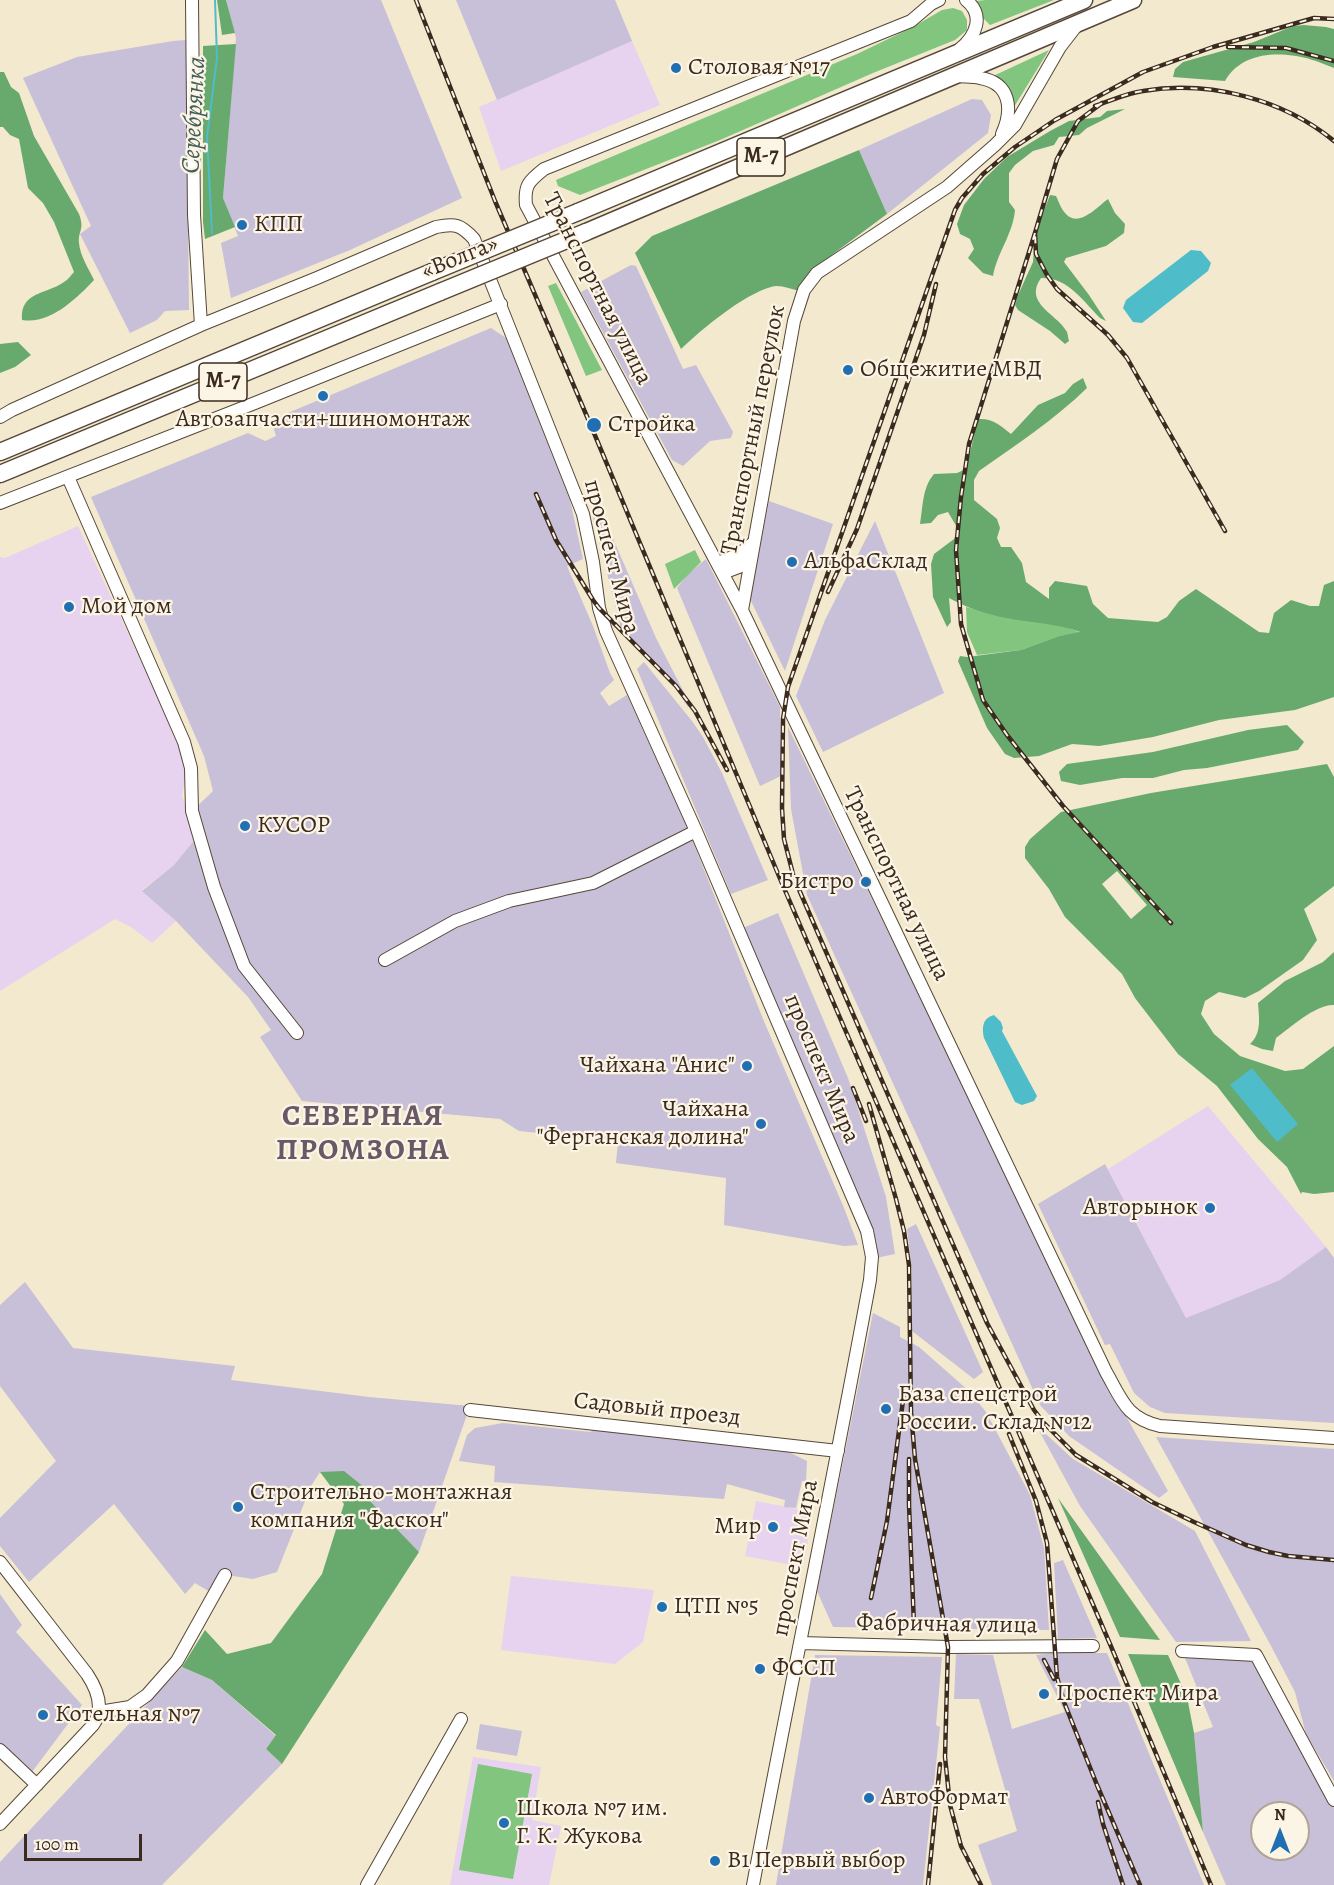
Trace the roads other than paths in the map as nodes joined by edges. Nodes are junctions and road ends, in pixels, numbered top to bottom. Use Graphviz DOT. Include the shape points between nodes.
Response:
graph roads {
  1 [pos="192,0"];
  2 [pos="939,0"];
  3 [pos="966,0"];
  4 [pos="1084,0"];
  5 [pos="1133,0"];
  6 [pos="1079,22"];
  7 [pos="956,53"];
  8 [pos="944,79"];
  9 [pos="999,141"];
  10 [pos="501,304"];
  11 [pos="201,325"];
  12 [pos="0,417"];
  13 [pos="0,452"];
  14 [pos="0,474"];
  15 [pos="68,477"];
  16 [pos="1,503"];
  17 [pos="753,543"];
  18 [pos="750,559"];
  19 [pos="720,568"];
  20 [pos="742,610"];
  21 [pos="696,831"];
  22 [pos="385,960"];
  23 [pos="297,1033"];
  24 [pos="470,1410"];
  25 [pos="1334,1438"];
  26 [pos="838,1451"];
  27 [pos="0,1562"];
  28 [pos="225,1575"];
  29 [pos="800,1643"];
  30 [pos="1093,1646"];
  31 [pos="1182,1651"];
  32 [pos="99,1712"];
  33 [pos="461,1719"];
  34 [pos="0,1750"];
  35 [pos="37,1785"];
  36 [pos="1334,1800"];
  37 [pos="0,1824"];
  38 [pos="367,1885"];
  39 [pos="753,1885"];
  1 -- 11 [label="street" via="193,204"];
  2 -- 19 [label="street, Транспортная улица" via="911,21 544,169 530,180 525,192 526,205 560,271"];
  3 -- 7 [label="street" via="977,15 976,27 970,41"];
  4 -- 7 [label="highway, М-7"];
  5 -- 6 [label="highway, М-7"];
  6 -- 8 [label="highway, М-7"];
  6 -- 9 [label="street, Транспортный переулок" via="1060,47 1015,126"];
  7 -- 13 [label="highway, «Волга» / М-7, bridge"];
  8 -- 9 [label="street" via="984,79 1002,88 1009,112"];
  8 -- 14 [label="highway, «Волга» / М-7, bridge"];
  9 -- 17 [label="street, Транспортный переулок" via="947,187 817,273 804,290 794,321"];
  10 -- 11 [label="street, проспект Мира" via="474,239 460,226 447,224"];
  10 -- 15 [label="street"];
  10 -- 21 [label="street, проспект Мира" via="583,514 606,631"];
  11 -- 12 [label="street, проспект Мира"];
  15 -- 16 [label="street"];
  15 -- 23 [label="street" via="184,742 192,811 214,887 244,966"];
  17 -- 18 [label="street, Транспортный переулок"];
  17 -- 19 [label="street"];
  18 -- 19 [label="street" via="739,567"];
  18 -- 20 [label="street, Транспортный переулок"];
  19 -- 20 [label="street, Транспортная улица"];
  20 -- 25 [label="street, Транспортная улица" via="1102,1364 1130,1412 1145,1423 1160,1426"];
  21 -- 22 [label="street" via="593,883 508,901 455,921"];
  21 -- 26 [label="street, проспект Мира" via="867,1231 872,1257 870,1280"];
  24 -- 26 [label="street, Садовый проезд"];
  26 -- 29 [label="street, проспект Мира"];
  27 -- 32 [label="street" via="87,1674 95,1687"];
  28 -- 32 [label="street" via="177,1660 147,1695 130,1707"];
  29 -- 30 [label="street, Фабричная улица"];
  29 -- 39 [label="street, проспект Мира"];
  31 -- 36 [label="street" via="1256,1655"];
  32 -- 35 [label="street" via="93,1725"];
  33 -- 38 [label="street"];
  34 -- 35 [label="street"];
  35 -- 37 [label="street"];
}
